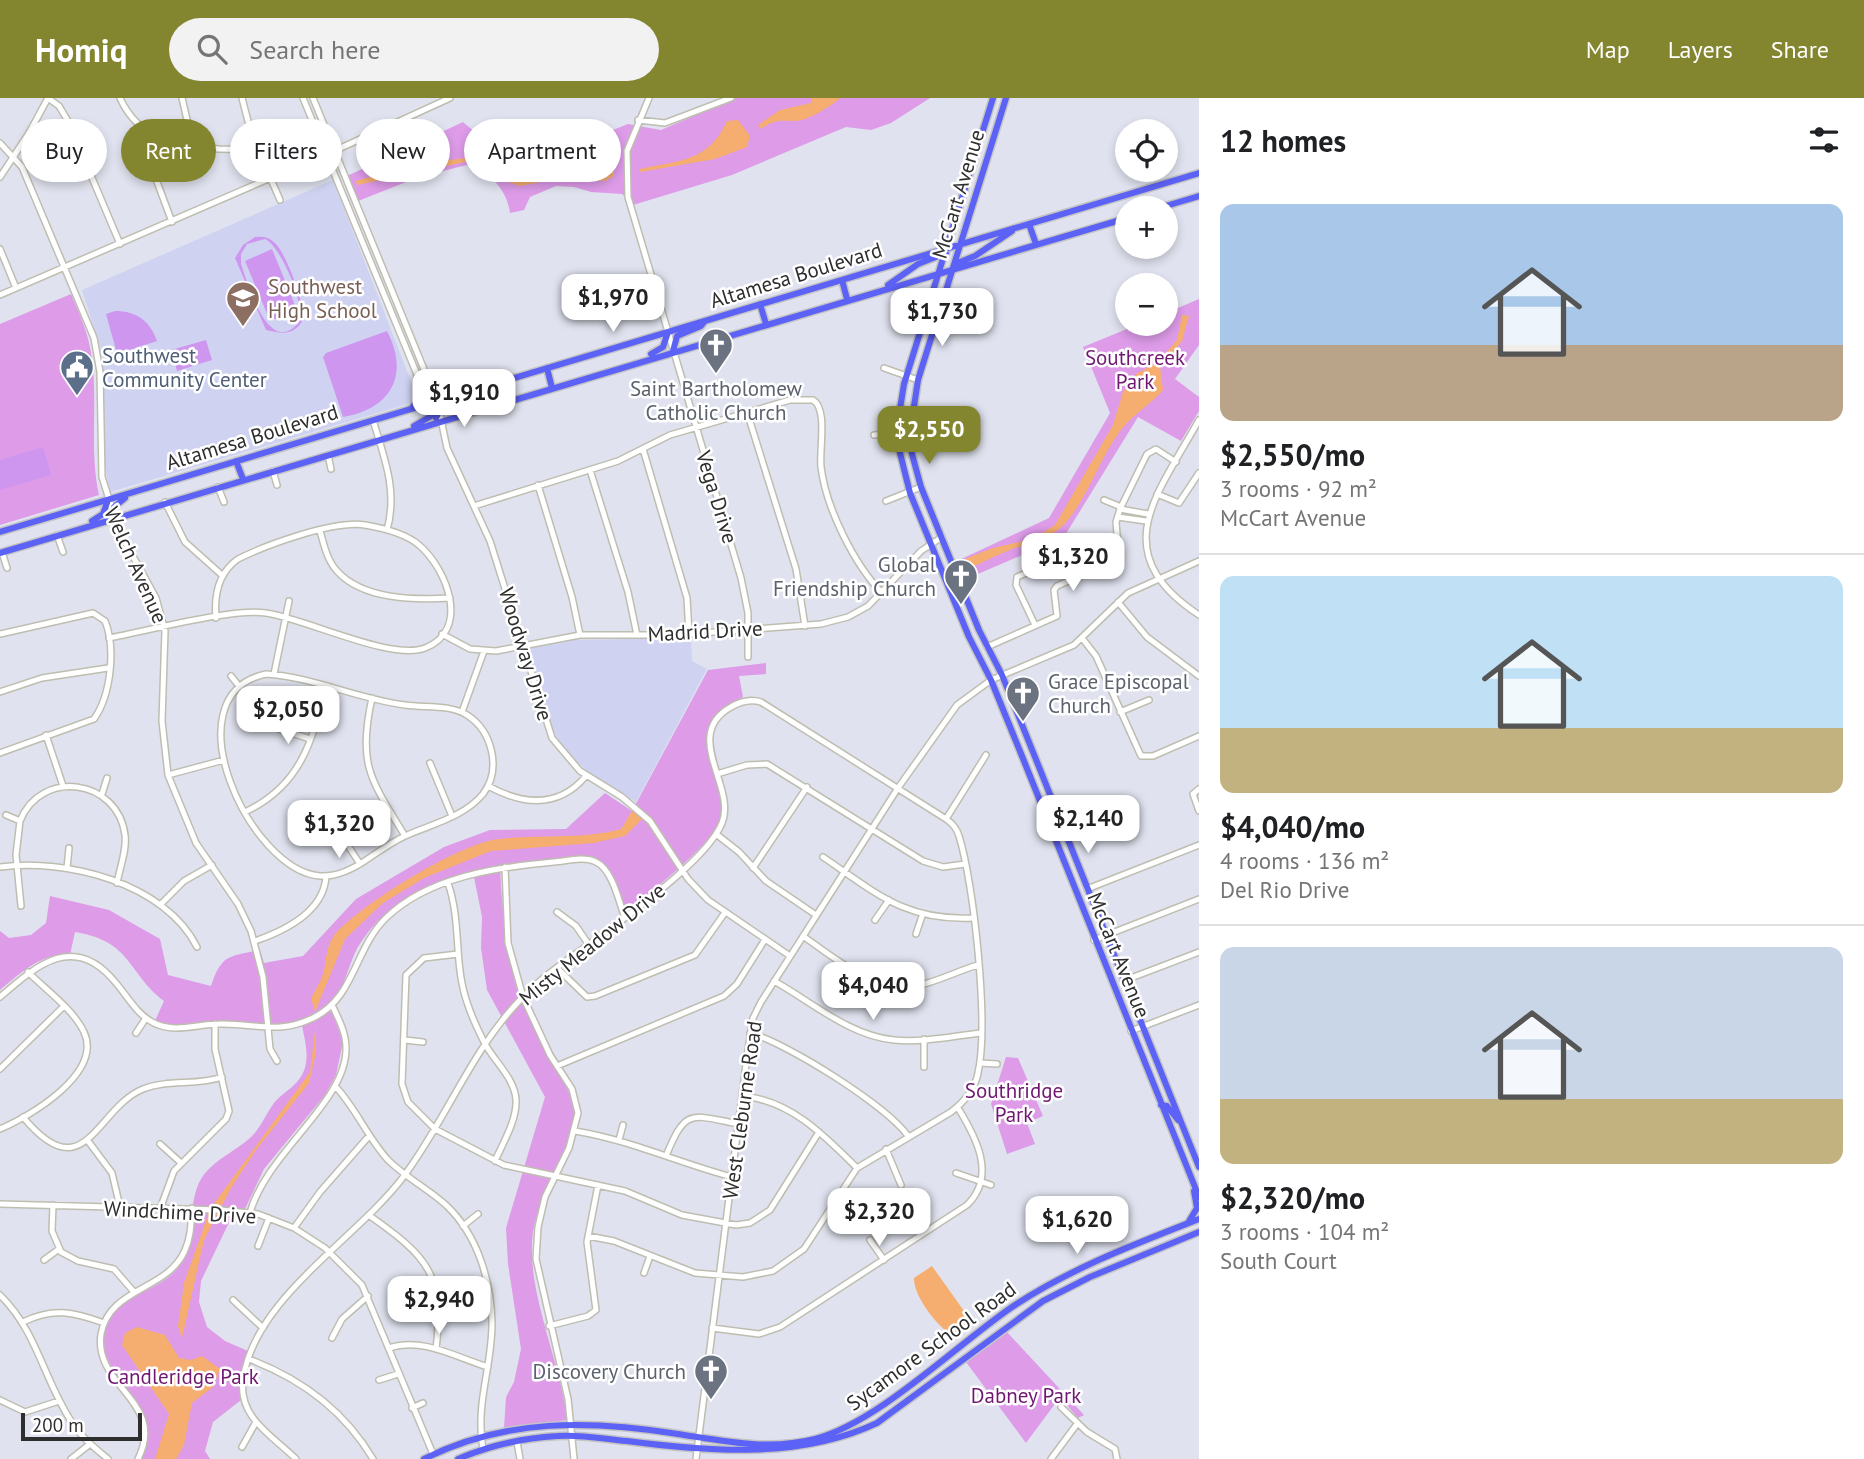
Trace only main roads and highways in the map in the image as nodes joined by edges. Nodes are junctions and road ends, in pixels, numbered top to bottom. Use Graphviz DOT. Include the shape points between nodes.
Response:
graph roads {
  1 [pos="993,98"];
  2 [pos="1006,98"];
  3 [pos="973,162"];
  4 [pos="984,167"];
  5 [pos="1199,173"];
  6 [pos="1199,196"];
  7 [pos="1178,202"];
  8 [pos="1115,221"];
  9 [pos="1029,224"];
  10 [pos="1016,228"];
  11 [pos="1036,244"];
  12 [pos="959,245"];
  13 [pos="947,251"];
  14 [pos="953,267"];
  15 [pos="940,272"];
  16 [pos="920,278"];
  17 [pos="842,280"];
  18 [pos="884,288"];
  19 [pos="934,290"];
  20 [pos="847,299"];
  21 [pos="760,304"];
  22 [pos="705,321"];
  23 [pos="766,324"];
  24 [pos="668,332"];
  25 [pos="673,351"];
  26 [pos="631,364"];
  27 [pos="547,368"];
  28 [pos="418,379"];
  29 [pos="495,384"];
  30 [pos="552,388"];
  31 [pos="476,390"];
  32 [pos="437,401"];
  33 [pos="501,404"];
  34 [pos="411,409"];
  35 [pos="437,416"];
  36 [pos="394,436"];
  37 [pos="236,461"];
  38 [pos="243,480"];
  39 [pos="138,490"];
  40 [pos="108,500"];
  41 [pos="114,518"];
  42 [pos="75,530"];
  43 [pos="0,531"];
  44 [pos="1,552"];
  45 [pos="974,619"];
  46 [pos="963,624"];
  47 [pos="1035,757"];
  48 [pos="1024,761"];
  49 [pos="1154,1088"];
  50 [pos="1172,1101"];
  51 [pos="1161,1105"];
  52 [pos="1180,1121"];
  53 [pos="1199,1167"];
  54 [pos="1193,1183"];
  55 [pos="1199,1197"];
  56 [pos="1199,1219"];
  57 [pos="1188,1224"];
  58 [pos="1199,1234"];
  59 [pos="1126,1250"];
  60 [pos="1130,1260"];
  61 [pos="1022,1301"];
  62 [pos="1028,1310"];
  63 [pos="887,1400"];
  64 [pos="895,1410"];
  65 [pos="462,1458"];
  66 [pos="424,1459"];
  1 -- 3 [label="main road, McCart Avenue"];
  2 -- 4 [label="main road, McCart Avenue"];
  3 -- 4 [label="main road"];
  3 -- 13 [label="main road, McCart Avenue"];
  4 -- 12 [label="main road, McCart Avenue"];
  5 -- 9 [label="main road, Altamesa Boulevard"];
  6 -- 7 [label="main road"];
  8 -- 11 [label="main road"];
  9 -- 10 [label="main road, Altamesa Boulevard"];
  9 -- 11 [label="main road"];
  10 -- 12 [label="main road, Altamesa Boulevard"];
  10 -- 14 [label="main road"];
  11 -- 14 [label="main road"];
  12 -- 13 [label="main road, Altamesa Boulevard"];
  12 -- 14 [label="main road, McCart Avenue"];
  13 -- 15 [label="main road, McCart Avenue"];
  13 -- 17 [label="main road, Altamesa Boulevard"];
  13 -- 18 [label="main road"];
  14 -- 15 [label="main road, Altamesa Boulevard"];
  14 -- 45 [label="main road, McCart Avenue" via="918,380 910,433 921,487"];
  15 -- 16 [label="main road, Altamesa Boulevard"];
  15 -- 19 [label="main road, McCart Avenue"];
  16 -- 18 [label="main road, Altamesa Boulevard"];
  16 -- 19 [label="main road" via="929,281"];
  17 -- 20 [label="main road"];
  17 -- 21 [label="main road, Altamesa Boulevard"];
  18 -- 20 [label="main road, Altamesa Boulevard"];
  19 -- 46 [label="main road, McCart Avenue" via="900,403 898,435 910,492"];
  20 -- 23 [label="main road, Altamesa Boulevard"];
  21 -- 22 [label="main road, Altamesa Boulevard"];
  21 -- 23 [label="main road"];
  22 -- 24 [label="main road, Altamesa Boulevard"];
  22 -- 25 [label="main road" via="677,336"];
  23 -- 25 [label="main road, Altamesa Boulevard"];
  24 -- 26 [label="main road" via="660,350"];
  24 -- 27 [label="main road, Altamesa Boulevard"];
  25 -- 26 [label="main road, Altamesa Boulevard"];
  26 -- 30 [label="main road, Altamesa Boulevard"];
  27 -- 29 [label="main road, Altamesa Boulevard"];
  27 -- 30 [label="main road"];
  28 -- 34 [label="main road" via="421,396"];
  29 -- 31 [label="main road, Altamesa Boulevard"];
  29 -- 33 [label="main road"];
  30 -- 33 [label="main road, Altamesa Boulevard"];
  31 -- 32 [label="main road, Altamesa Boulevard"];
  31 -- 35 [label="main road" via="446,403"];
  32 -- 34 [label="main road, Altamesa Boulevard"];
  32 -- 35 [label="main road"];
  33 -- 35 [label="main road, Altamesa Boulevard"];
  34 -- 37 [label="main road, Altamesa Boulevard"];
  35 -- 36 [label="main road, Altamesa Boulevard"];
  35 -- 36 [label="main road"];
  36 -- 38 [label="main road, Altamesa Boulevard"];
  37 -- 38 [label="main road"];
  37 -- 39 [label="main road, Altamesa Boulevard"];
  38 -- 41 [label="main road, Altamesa Boulevard"];
  39 -- 40 [label="main road, Altamesa Boulevard"];
  39 -- 41 [label="main road" via="117,503"];
  40 -- 42 [label="main road" via="103,514"];
  40 -- 43 [label="main road, Altamesa Boulevard"];
  41 -- 42 [label="main road, Altamesa Boulevard"];
  42 -- 44 [label="main road, Altamesa Boulevard"];
  45 -- 46 [label="main road"];
  45 -- 47 [label="main road, McCart Avenue"];
  46 -- 48 [label="main road, McCart Avenue"];
  47 -- 48 [label="main road"];
  47 -- 50 [label="main road, McCart Avenue"];
  48 -- 49 [label="main road, McCart Avenue"];
  49 -- 50 [label="main road" via="1166,1101"];
  49 -- 51 [label="main road, McCart Avenue"];
  50 -- 52 [label="main road, McCart Avenue"];
  51 -- 52 [label="main road"];
  51 -- 54 [label="main road, McCart Avenue"];
  52 -- 53 [label="main road, McCart Avenue"];
  54 -- 55 [label="main road, McCart Avenue"];
  54 -- 57 [label="main road" via="1197,1208"];
  56 -- 57 [label="main road, Sycamore School Road"];
  57 -- 59 [label="main road, Sycamore School Road"];
  58 -- 60 [label="main road, Sycamore School Road"];
  59 -- 60 [label="main road"];
  59 -- 61 [label="main road, Sycamore School Road"];
  60 -- 62 [label="main road, Sycamore School Road"];
  61 -- 62 [label="main road"];
  61 -- 63 [label="main road, Sycamore School Road"];
  62 -- 64 [label="main road, Sycamore School Road"];
  63 -- 64 [label="main road"];
  63 -- 66 [label="main road, Sycamore School Road" via="849,1426 795,1443 740,1444 571,1423 481,1437"];
  64 -- 65 [label="main road, Sycamore School Road" via="852,1438 808,1452 761,1456 571,1436 517,1442"];
}
